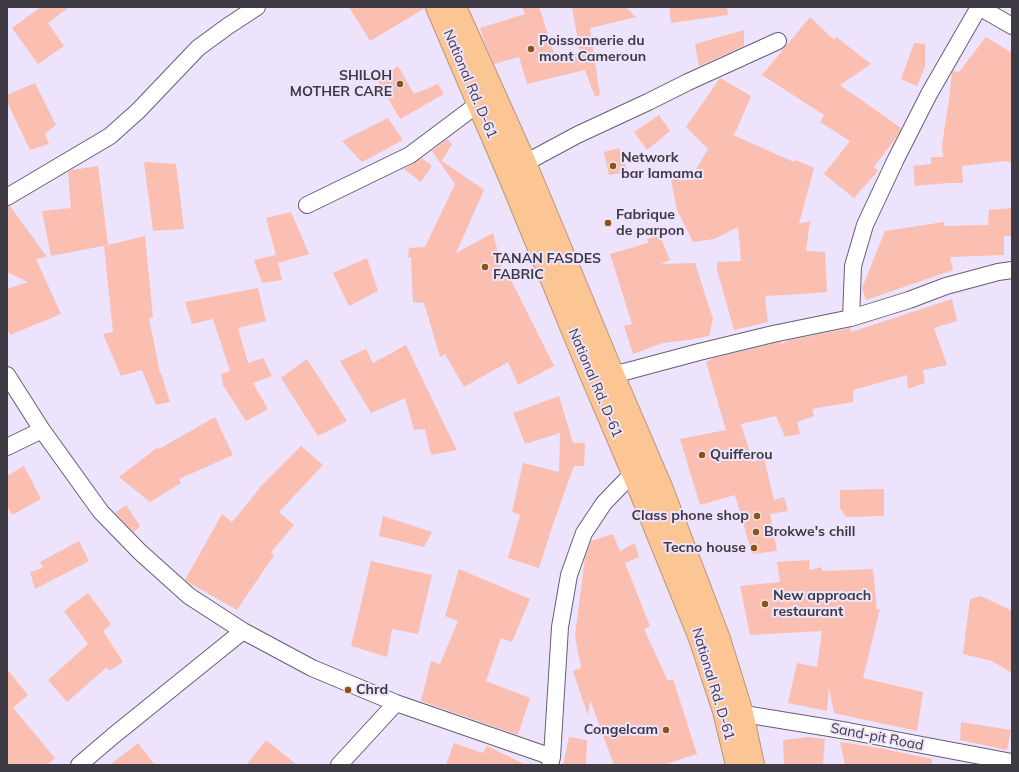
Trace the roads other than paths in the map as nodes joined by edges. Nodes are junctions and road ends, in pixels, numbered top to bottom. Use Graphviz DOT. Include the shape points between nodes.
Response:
graph roads {
  1 [pos="257,7"];
  2 [pos="437,7"];
  3 [pos="455,7"];
  4 [pos="979,7"];
  5 [pos="1012,26"];
  6 [pos="778,41"];
  7 [pos="478,104"];
  8 [pos="525,163"];
  9 [pos="7,197"];
  10 [pos="307,205"];
  11 [pos="1012,270"];
  12 [pos="850,318"];
  13 [pos="7,376"];
  14 [pos="613,376"];
  15 [pos="42,430"];
  16 [pos="7,447"];
  17 [pos="633,473"];
  18 [pos="244,631"];
  19 [pos="396,703"];
  20 [pos="733,712"];
  21 [pos="551,761"];
  22 [pos="1012,762"];
  23 [pos="79,765"];
  24 [pos="339,765"];
  25 [pos="737,765"];
  26 [pos="753,765"];
  1 -- 9 [label="street" via="198,48 138,111 110,136"];
  2 -- 7 [label="highway, National Rd. D-61"];
  3 -- 8 [label="highway, National Rd. D-61"];
  4 -- 5 [label="street"];
  4 -- 12 [label="street" via="929,94 865,225 853,266"];
  6 -- 8 [label="street" via="577,135"];
  7 -- 10 [label="street" via="410,155"];
  7 -- 17 [label="highway, National Rd. D-61"];
  8 -- 14 [label="highway, National Rd. D-61"];
  11 -- 12 [label="street" via="946,286"];
  12 -- 14 [label="street" via="699,352"];
  13 -- 15 [label="street"];
  14 -- 20 [label="highway, National Rd. D-61" via="661,487 719,639"];
  15 -- 16 [label="street"];
  15 -- 18 [label="street" via="101,512 140,552 189,596"];
  17 -- 20 [label="highway, National Rd. D-61"];
  17 -- 21 [label="street" via="604,503 584,533 569,575 560,627"];
  18 -- 19 [label="street" via="312,668"];
  18 -- 23 [label="street"];
  19 -- 21 [label="street"];
  19 -- 24 [label="street"];
  20 -- 22 [label="street, Sand-pit Road"];
  20 -- 25 [label="highway, National Rd. D-61"];
  20 -- 26 [label="highway, National Rd. D-61"];
}
